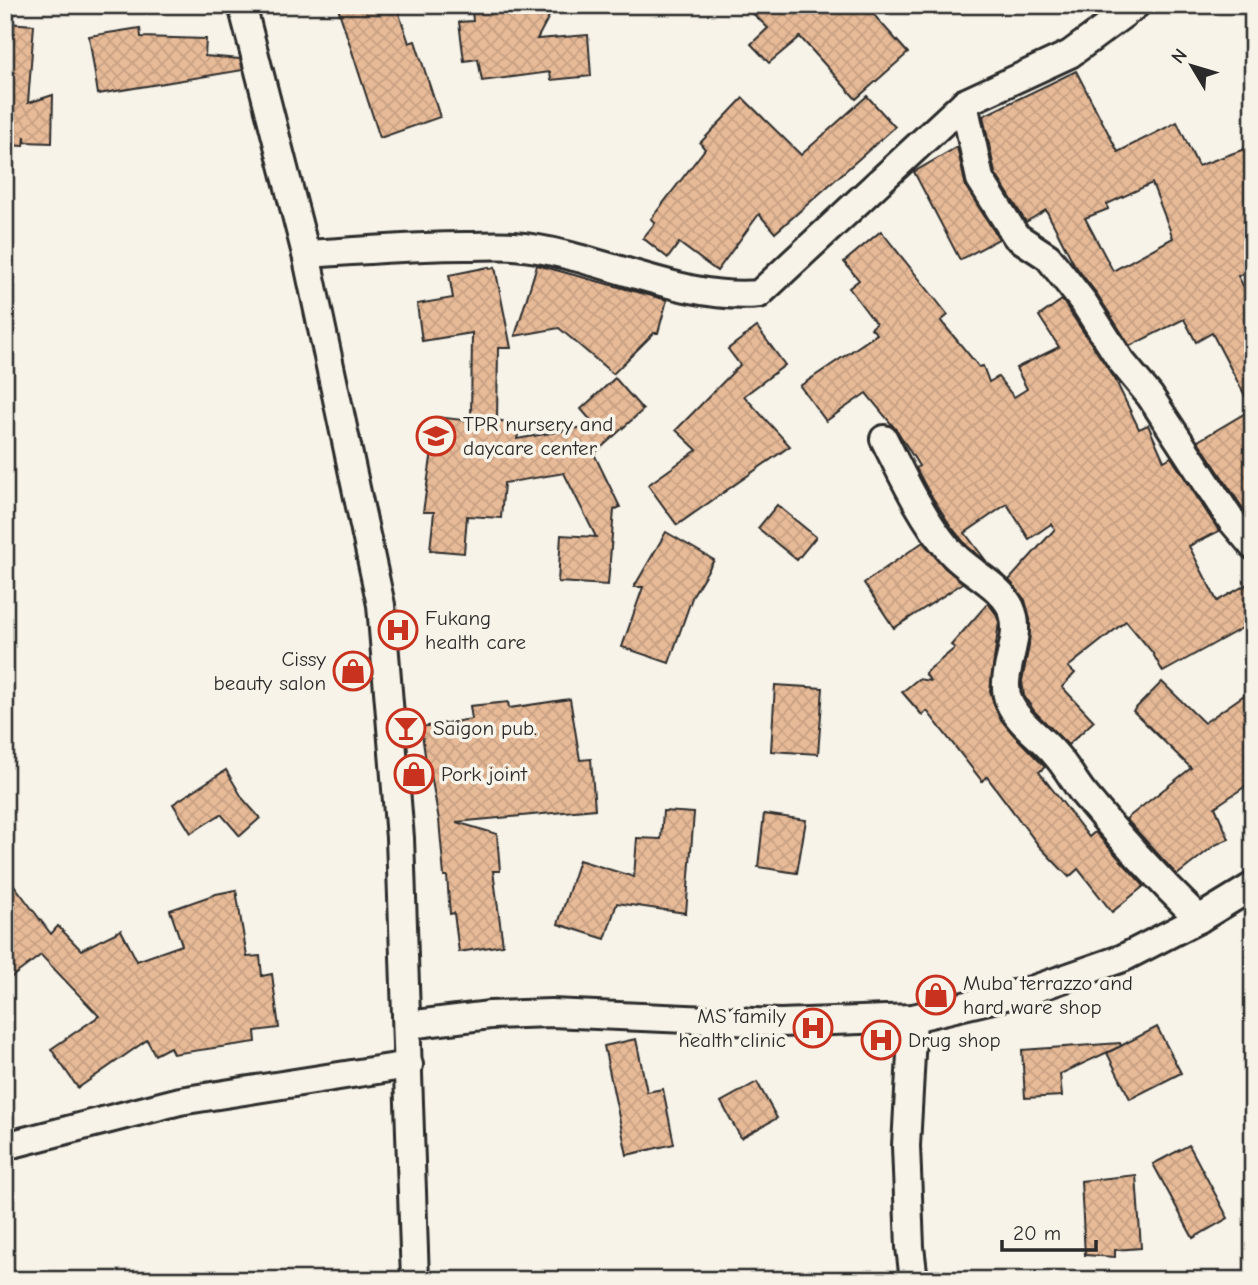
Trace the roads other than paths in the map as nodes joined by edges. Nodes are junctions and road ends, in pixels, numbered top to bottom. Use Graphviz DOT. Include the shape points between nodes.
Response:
graph roads {
  1 [pos="242,5"];
  2 [pos="1136,5"];
  3 [pos="964,103"];
  4 [pos="306,254"];
  5 [pos="884,439"];
  6 [pos="1253,546"];
  7 [pos="1253,886"];
  8 [pos="1199,919"];
  9 [pos="914,1018"];
  10 [pos="408,1025"];
  11 [pos="409,1065"];
  12 [pos="5,1146"];
  13 [pos="415,1280"];
  14 [pos="914,1280"];
  1 -- 4 [label="street"];
  2 -- 3 [label="street" via="1070,54"];
  3 -- 4 [label="street" via="759,294 734,297 592,260 514,246"];
  3 -- 6 [label="street" via="980,179 1016,236 1048,257 1084,303"];
  4 -- 10 [label="street" via="381,605 400,838"];
  5 -- 8 [label="street" via="949,551 996,589 1010,607 1016,628 1007,677 1009,701 1150,871"];
  7 -- 8 [label="street"];
  8 -- 9 [label="street" via="1123,958 1031,990"];
  9 -- 10 [label="street" via="780,1023 551,1013"];
  9 -- 14 [label="street" via="906,1146"];
  10 -- 11 [label="street"];
  11 -- 12 [label="street" via="180,1101"];
  11 -- 13 [label="street"];
}
